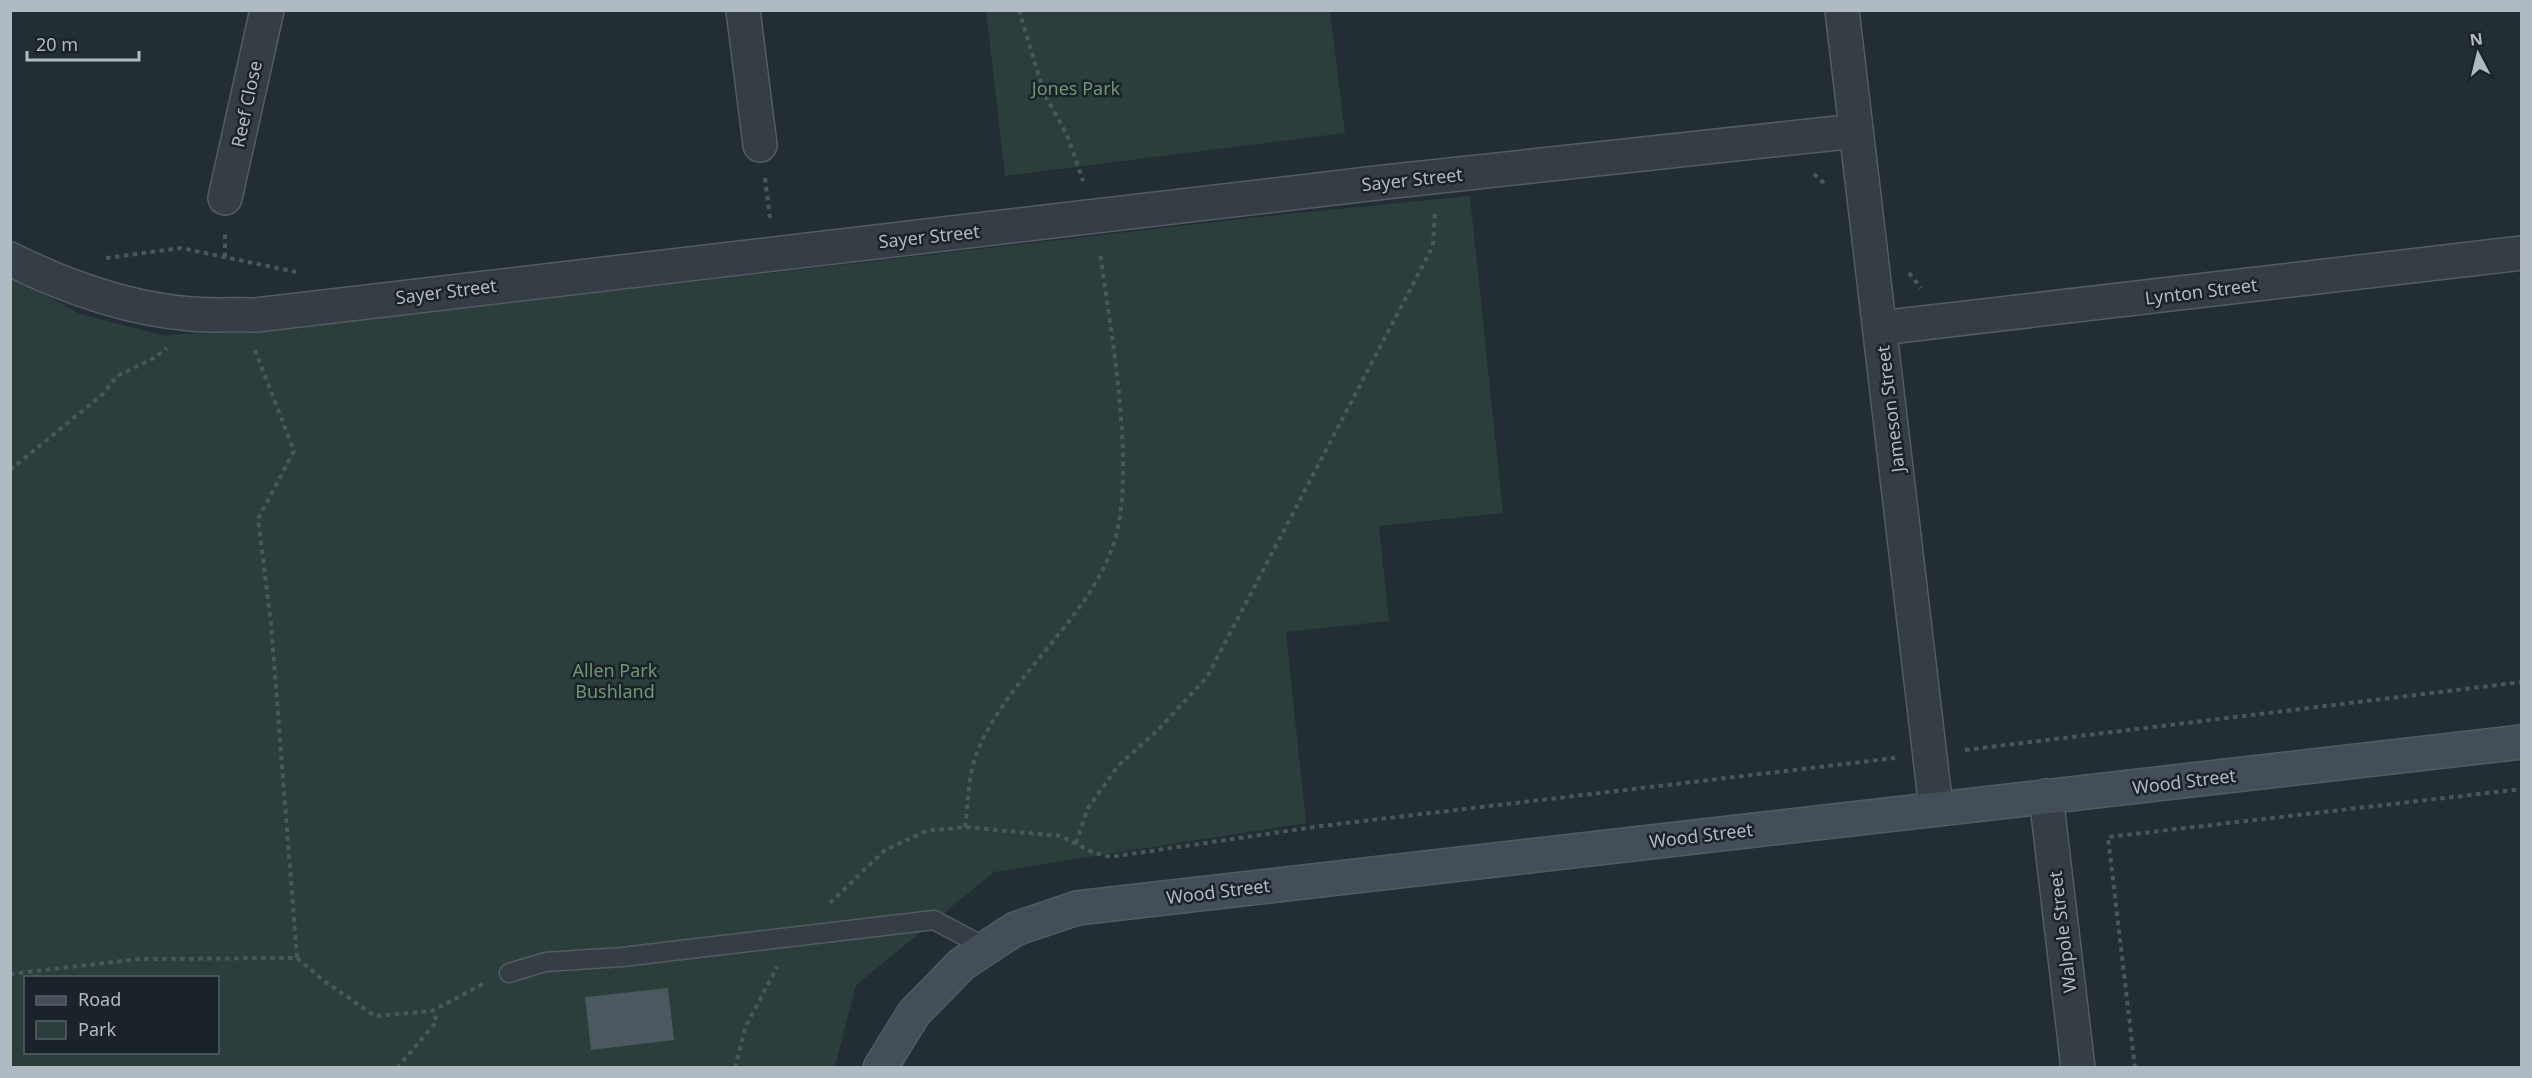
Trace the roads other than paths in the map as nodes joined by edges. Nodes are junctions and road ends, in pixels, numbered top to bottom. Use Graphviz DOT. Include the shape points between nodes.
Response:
graph roads {
  1 [pos="267,10"];
  2 [pos="744,10"];
  3 [pos="1842,10"];
  4 [pos="1856,131"];
  5 [pos="760,145"];
  6 [pos="225,198"];
  7 [pos="2522,253"];
  8 [pos="10,260"];
  9 [pos="1880,328"];
  10 [pos="2522,742"];
  11 [pos="2046,796"];
  12 [pos="1936,808"];
  13 [pos="987,948"];
  14 [pos="509,973"];
  15 [pos="880,1068"];
  16 [pos="2078,1068"];
  1 -- 6 [label="street, Reef Close"];
  2 -- 5 [label="street"];
  3 -- 4 [label="street, Jameson Street"];
  4 -- 8 [label="street, Sayer Street" via="1384,182 256,315 191,314 127,302 52,280"];
  4 -- 9 [label="street, Jameson Street"];
  7 -- 9 [label="street, Lynton Street"];
  9 -- 12 [label="street, Jameson Street"];
  10 -- 11 [label="street, Wood Street"];
  11 -- 12 [label="street, Wood Street"];
  11 -- 16 [label="street, Walpole Street"];
  12 -- 13 [label="street, Wood Street" via="1077,908 1016,929"];
  13 -- 14 [label="lane" via="934,920 622,957 545,962"];
  13 -- 15 [label="street, Wood Street" via="962,964 914,1013"];
}
